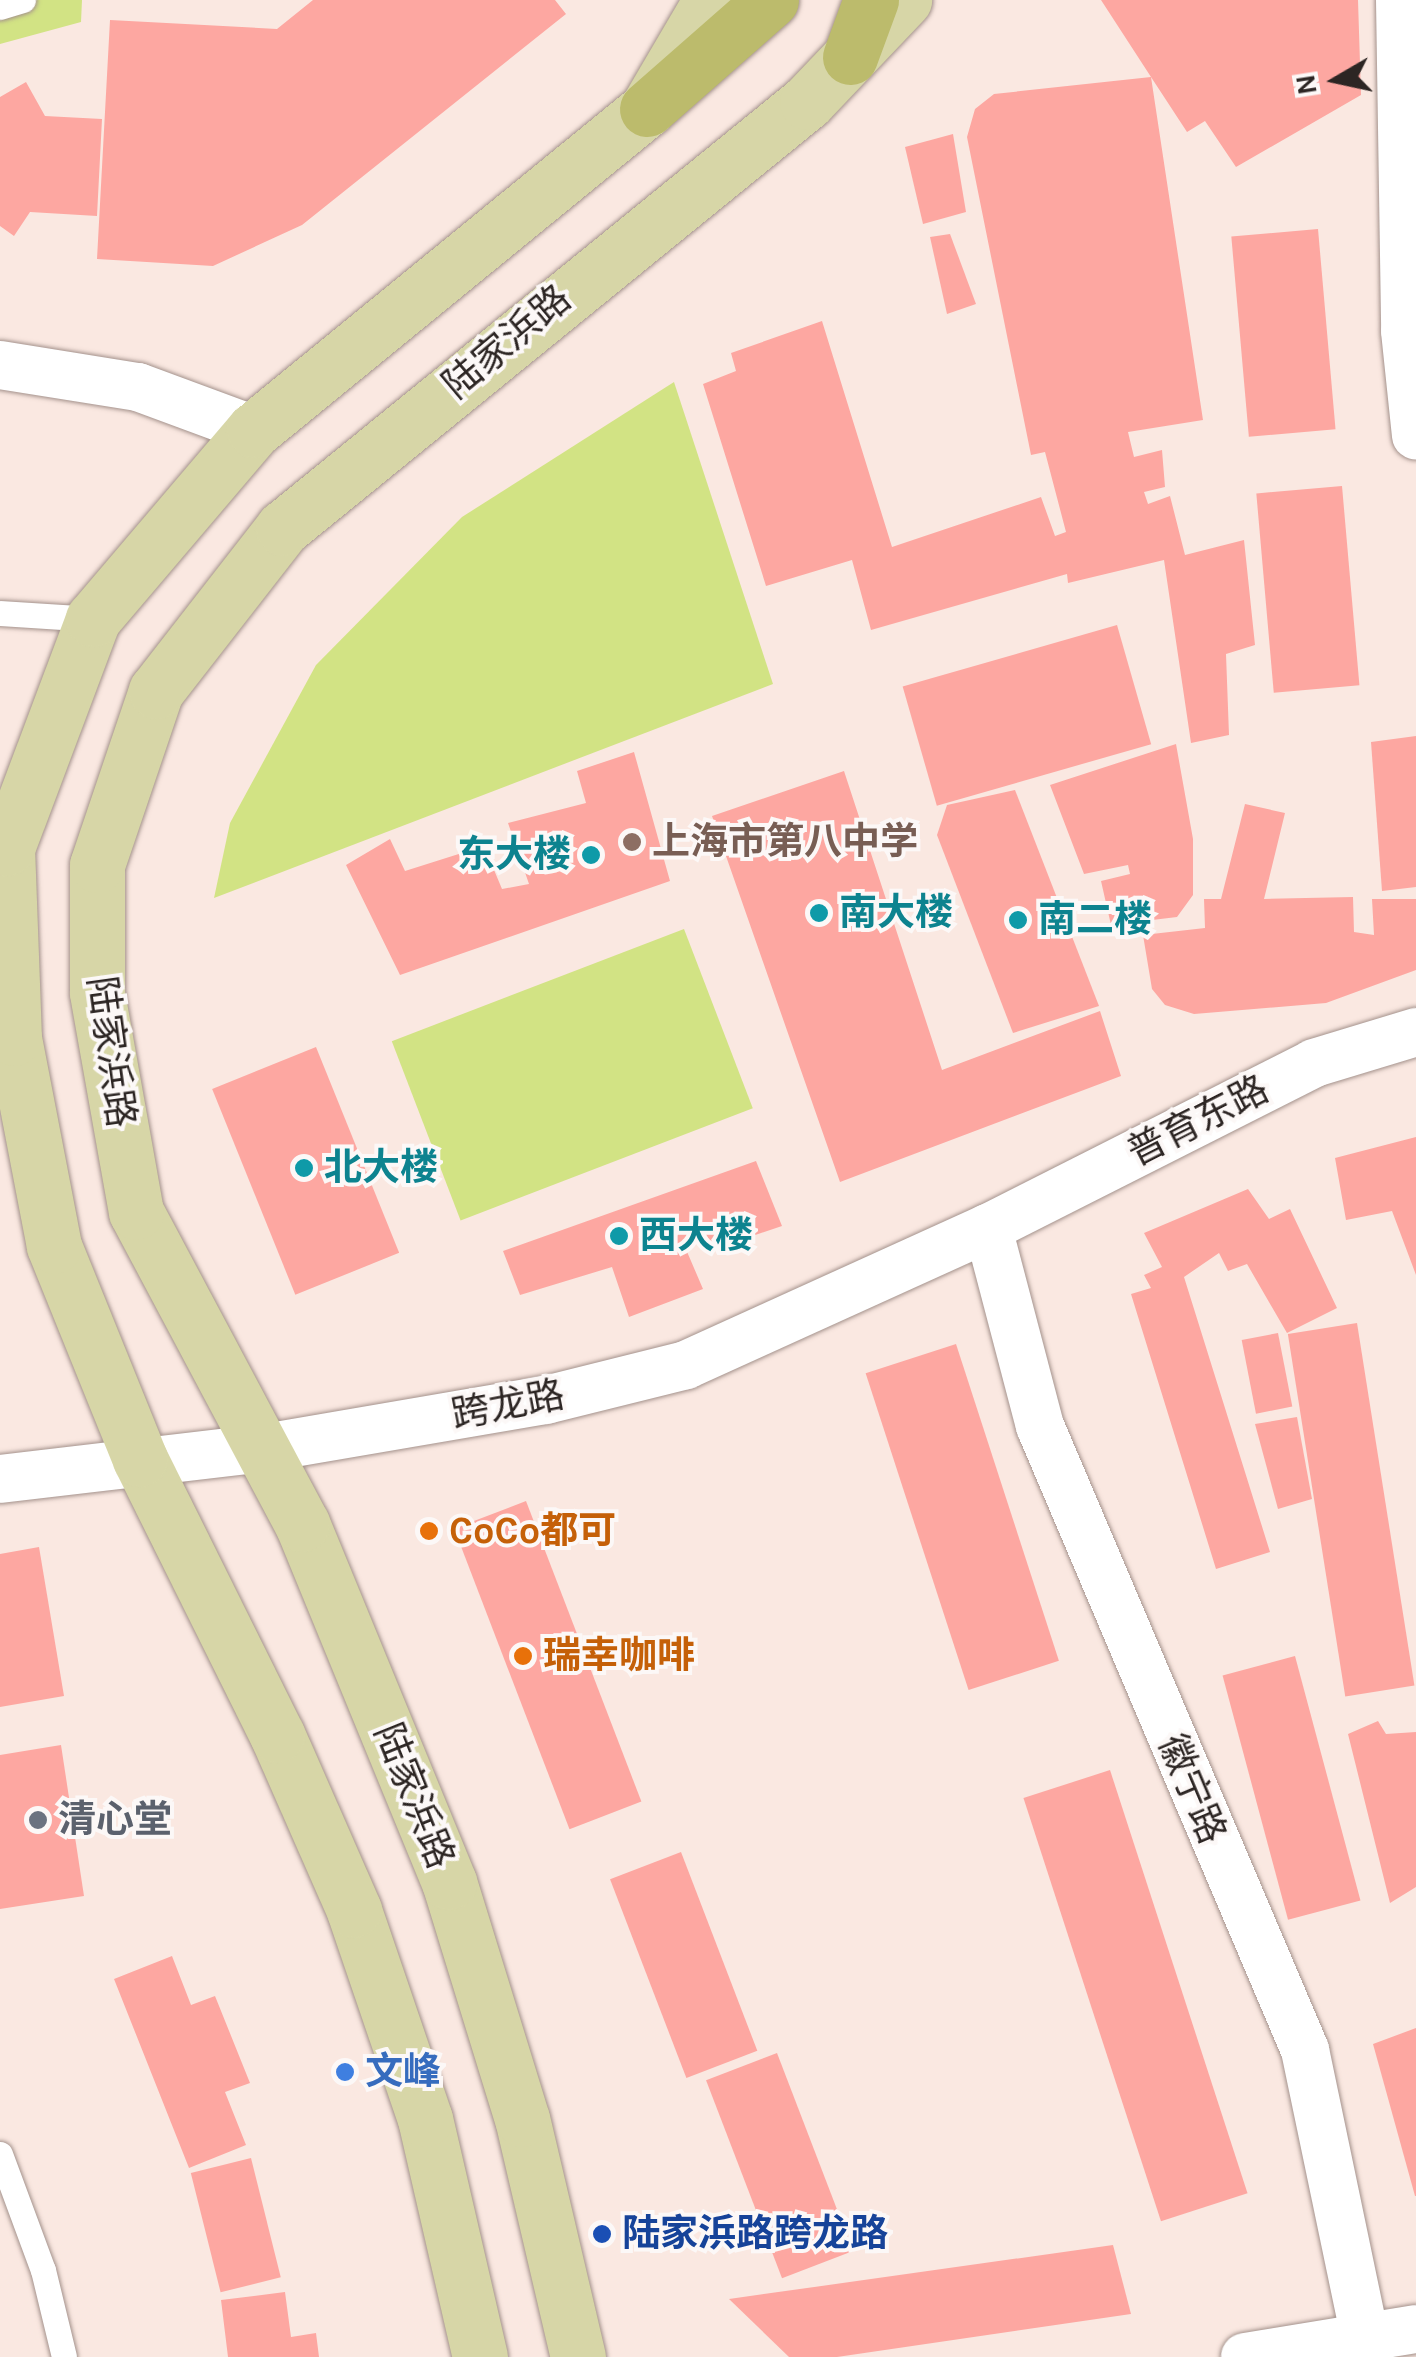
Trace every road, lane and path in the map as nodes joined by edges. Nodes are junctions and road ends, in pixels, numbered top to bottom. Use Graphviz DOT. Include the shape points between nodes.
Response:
graph roads {
  1 [pos="23,0"];
  2 [pos="711,0"];
  3 [pos="771,0"];
  4 [pos="870,0"];
  5 [pos="904,0"];
  6 [pos="1400,0"];
  7 [pos="0,8"];
  8 [pos="850,57"];
  9 [pos="647,109"];
  10 [pos="1409,188"];
  11 [pos="0,365"];
  12 [pos="254,430"];
  13 [pos="1416,435"];
  14 [pos="0,613"];
  15 [pos="93,620"];
  16 [pos="1416,1032"];
  17 [pos="988,1228"];
  18 [pos="264,1448"];
  19 [pos="140,1459"];
  20 [pos="0,1480"];
  21 [pos="0,2154"];
  22 [pos="1416,2329"];
  23 [pos="1369,2347"];
  24 [pos="64,2357"];
  25 [pos="480,2357"];
  26 [pos="578,2357"];
  27 [pos="1245,2357"];
  1 -- 7 [label="lane"];
  2 -- 9 [label="main road"];
  3 -- 9 [label="highway"];
  4 -- 8 [label="highway"];
  5 -- 8 [label="main road, 陆家浜路"];
  6 -- 10 [label="street"];
  8 -- 18 [label="main road, 陆家浜路" via="807,102 283,528 156,691 97,865 97,992 136,1212"];
  9 -- 12 [label="main road"];
  10 -- 13 [label="street" via="1404,330"];
  11 -- 12 [label="street" via="138,388"];
  12 -- 15 [label="main road"];
  14 -- 15 [label="lane"];
  15 -- 19 [label="main road" via="7,848 14,1038 54,1246"];
  16 -- 17 [label="street, 普育东路" via="1314,1063"];
  17 -- 18 [label="street, 跨龙路" via="686,1365 546,1400"];
  17 -- 23 [label="street, 徽宁路" via="1040,1426 1305,2050"];
  18 -- 19 [label="street, 跨龙路"];
  18 -- 26 [label="main road, 陆家浜路" via="450,1882 522,2119"];
  19 -- 20 [label="street, 跨龙路"];
  19 -- 25 [label="main road" via="277,1734 354,1910 425,2118"];
  21 -- 24 [label="lane" via="43,2270"];
  22 -- 23 [label="street"];
  23 -- 27 [label="street"];
}
